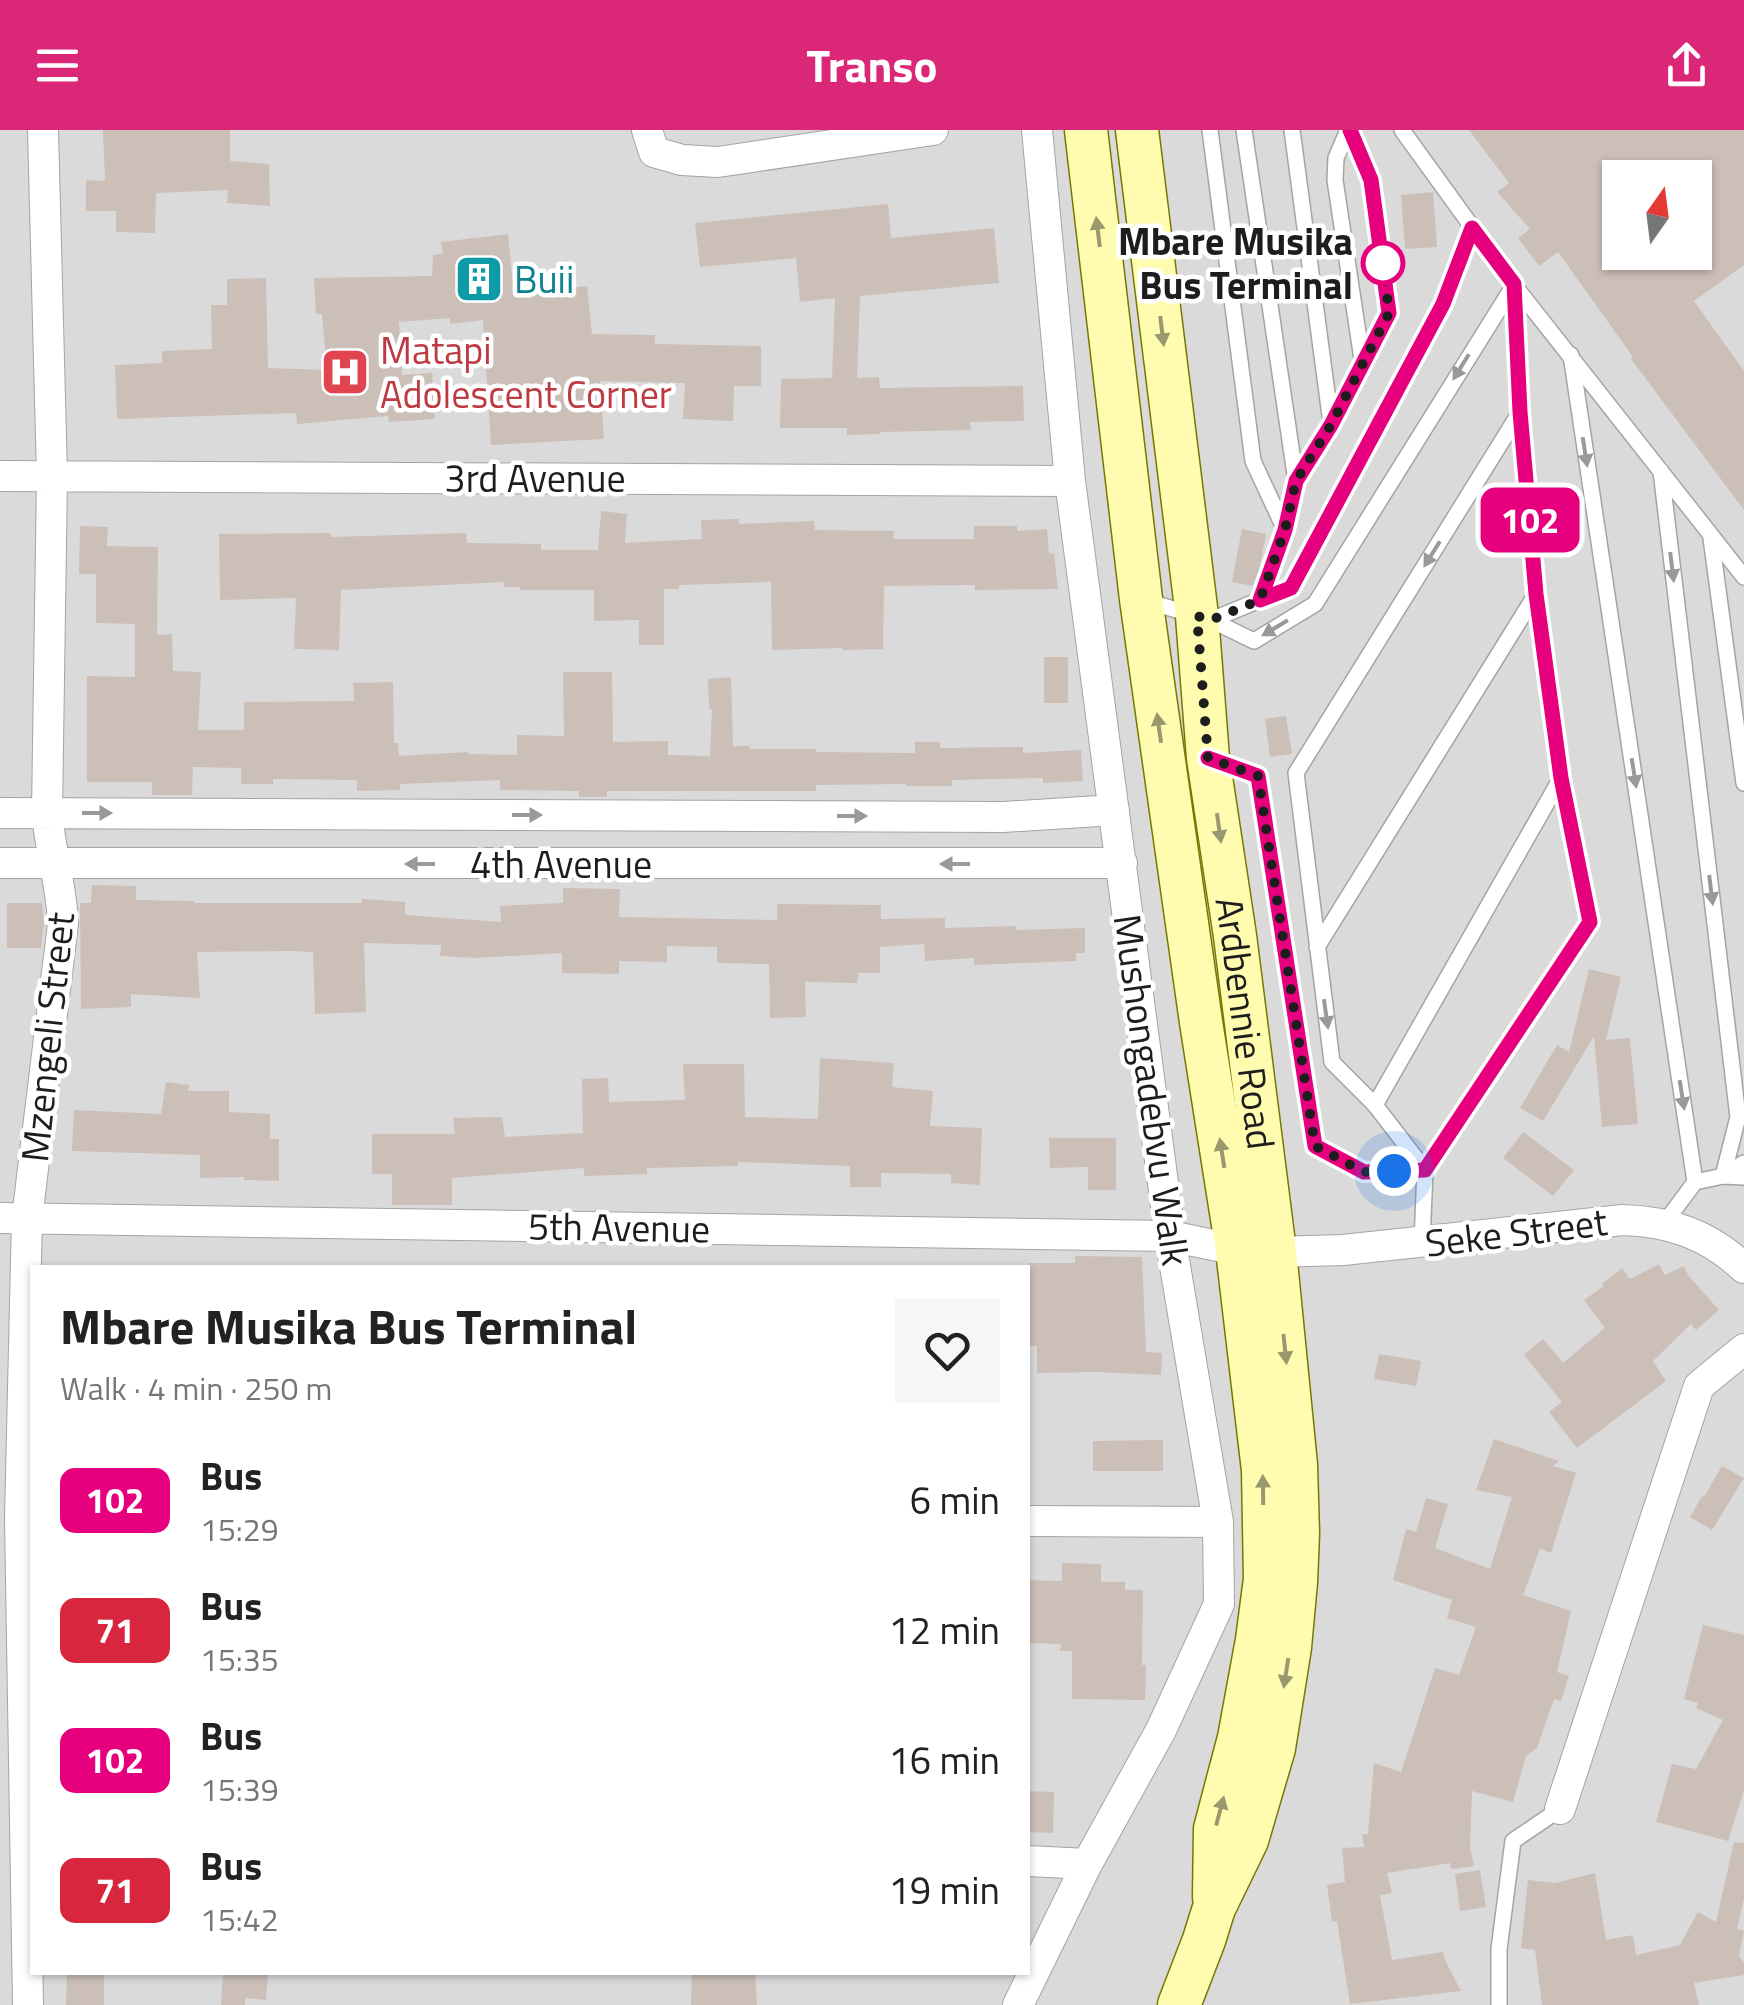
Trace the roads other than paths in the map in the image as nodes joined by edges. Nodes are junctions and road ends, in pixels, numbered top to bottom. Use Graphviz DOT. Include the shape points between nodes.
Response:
graph roads {
  1 [pos="43,130"];
  2 [pos="648,130"];
  3 [pos="933,130"];
  4 [pos="1037,130"];
  5 [pos="1086,130"];
  6 [pos="1137,130"];
  7 [pos="1210,130"];
  8 [pos="1244,130"];
  9 [pos="1292,130"];
  10 [pos="1349,130"];
  11 [pos="1402,130"];
  12 [pos="1472,228"];
  13 [pos="1514,284"];
  14 [pos="1571,355"];
  15 [pos="1363,366"];
  16 [pos="1520,412"];
  17 [pos="1331,425"];
  18 [pos="1660,471"];
  19 [pos="0,476"];
  20 [pos="52,476"];
  21 [pos="1070,481"];
  22 [pos="1296,481"];
  23 [pos="1285,530"];
  24 [pos="1710,534"];
  25 [pos="1744,577"];
  26 [pos="1536,594"];
  27 [pos="1141,599"];
  28 [pos="1260,600"];
  29 [pos="1204,618"];
  30 [pos="1208,758"];
  31 [pos="1561,778"];
  32 [pos="1744,783"];
  33 [pos="1114,810"];
  34 [pos="0,813"];
  35 [pos="47,813"];
  36 [pos="1004,817"];
  37 [pos="0,863"];
  38 [pos="54,864"];
  39 [pos="1004,864"];
  40 [pos="1122,864"];
  41 [pos="1317,947"];
  42 [pos="1375,1105"];
  43 [pos="1744,1162"];
  44 [pos="1425,1170"];
  45 [pos="1723,1176"];
  46 [pos="1744,1177"];
  47 [pos="1696,1182"];
  48 [pos="14,1218"];
  49 [pos="1663,1225"];
  50 [pos="1170,1236"];
  51 [pos="1422,1243"];
  52 [pos="1256,1251"];
  53 [pos="1744,1268"];
  54 [pos="1744,1349"];
  55 [pos="18,1518"];
  56 [pos="1030,1522"];
  57 [pos="1218,1522"];
  58 [pos="1560,1809"];
  59 [pos="19,1814"];
  60 [pos="1030,1861"];
  61 [pos="1087,1864"];
  62 [pos="28,2005"];
  63 [pos="1018,2005"];
  64 [pos="1179,2005"];
  65 [pos="1499,2005"];
  1 -- 20 [label="street, Mzengeli Street"];
  2 -- 3 [label="street" via="654,152 718,162"];
  4 -- 21 [label="street, Mushongadebvu Walk"];
  27 -- 5 [label="main road, Ardbennie Road, one-way"];
  6 -- 29 [label="main road, Ardbennie Road, one-way"];
  7 -- 23 [label="lane" via="1253,461"];
  8 -- 22 [label="lane"];
  9 -- 17 [label="lane"];
  10 -- 15 [label="lane" via="1335,180"];
  10 -- 15 [label="lane" via="1371,180 1389,313"];
  11 -- 12 [label="lane"];
  12 -- 13 [label="lane"];
  12 -- 28 [label="lane" via="1443,304 1291,588"];
  13 -- 14 [label="lane"];
  13 -- 16 [label="lane"];
  13 -- 29 [label="lane, one-way" via="1315,604 1254,640"];
  14 -- 18 [label="lane"];
  14 -- 47 [label="lane, one-way"];
  15 -- 17 [label="lane"];
  16 -- 26 [label="lane"];
  16 -- 41 [label="lane, one-way" via="1296,772"];
  17 -- 22 [label="lane"];
  18 -- 24 [label="lane"];
  18 -- 45 [label="lane, one-way" via="1738,1117"];
  19 -- 20 [label="street, 3rd Avenue"];
  20 -- 21 [label="street, 3rd Avenue"];
  20 -- 35 [label="street, Mzengeli Street"];
  21 -- 33 [label="street, Mushongadebvu Walk"];
  22 -- 23 [label="lane"];
  23 -- 28 [label="lane"];
  24 -- 25 [label="lane"];
  24 -- 32 [label="lane"];
  26 -- 31 [label="lane"];
  26 -- 41 [label="lane"];
  27 -- 29 [label="lane"];
  52 -- 27 [label="main road, Ardbennie Road, one-way" via="1202,1022"];
  28 -- 29 [label="lane"];
  29 -- 30 [label="main road, Ardbennie Road"];
  30 -- 44 [label="lane" via="1258,776 1315,1146 1364,1172"];
  30 -- 52 [label="main road, Ardbennie Road, one-way" via="1235,936"];
  31 -- 42 [label="lane"];
  31 -- 44 [label="lane" via="1590,922"];
  33 -- 36 [label="street, 4th Avenue"];
  33 -- 40 [label="street, Mushongadebvu Walk"];
  34 -- 35 [label="street, 4th Avenue"];
  35 -- 36 [label="street, 4th Avenue, one-way"];
  35 -- 38 [label="street, Mzengeli Street"];
  36 -- 39 [label="street"];
  37 -- 38 [label="street, 4th Avenue"];
  39 -- 38 [label="street, 4th Avenue, one-way"];
  38 -- 48 [label="street, Mzengeli Street" via="62,940"];
  39 -- 40 [label="street, 4th Avenue"];
  40 -- 50 [label="street, Mushongadebvu Walk"];
  41 -- 42 [label="lane, one-way" via="1332,1062"];
  42 -- 44 [label="lane"];
  43 -- 45 [label="lane"];
  44 -- 51 [label="lane"];
  45 -- 46 [label="lane"];
  45 -- 47 [label="lane"];
  47 -- 49 [label="lane"];
  48 -- 50 [label="street, 5th Avenue"];
  48 -- 55 [label="street, Mzengeli Street"];
  49 -- 51 [label="street, Seke Street" via="1622,1220"];
  49 -- 53 [label="street, Seke Street" via="1706,1238"];
  50 -- 52 [label="street, 5th Avenue"];
  50 -- 57 [label="street, Mushongadebvu Walk"];
  51 -- 52 [label="street, Seke Street"];
  52 -- 64 [label="main road, Ardbennie Road" via="1296,1465 1292,1630 1274,1748 1247,1840"];
  54 -- 58 [label="street" via="1699,1386"];
  55 -- 59 [label="street, Mzengeli Street"];
  56 -- 57 [label="street"];
  57 -- 61 [label="street, Mushongadebvu Walk" via="1219,1604"];
  58 -- 65 [label="lane" via="1513,1840"];
  59 -- 62 [label="street, Mzengeli Street"];
  60 -- 61 [label="street"];
  61 -- 63 [label="street, Mushongadebvu Walk"];
}
